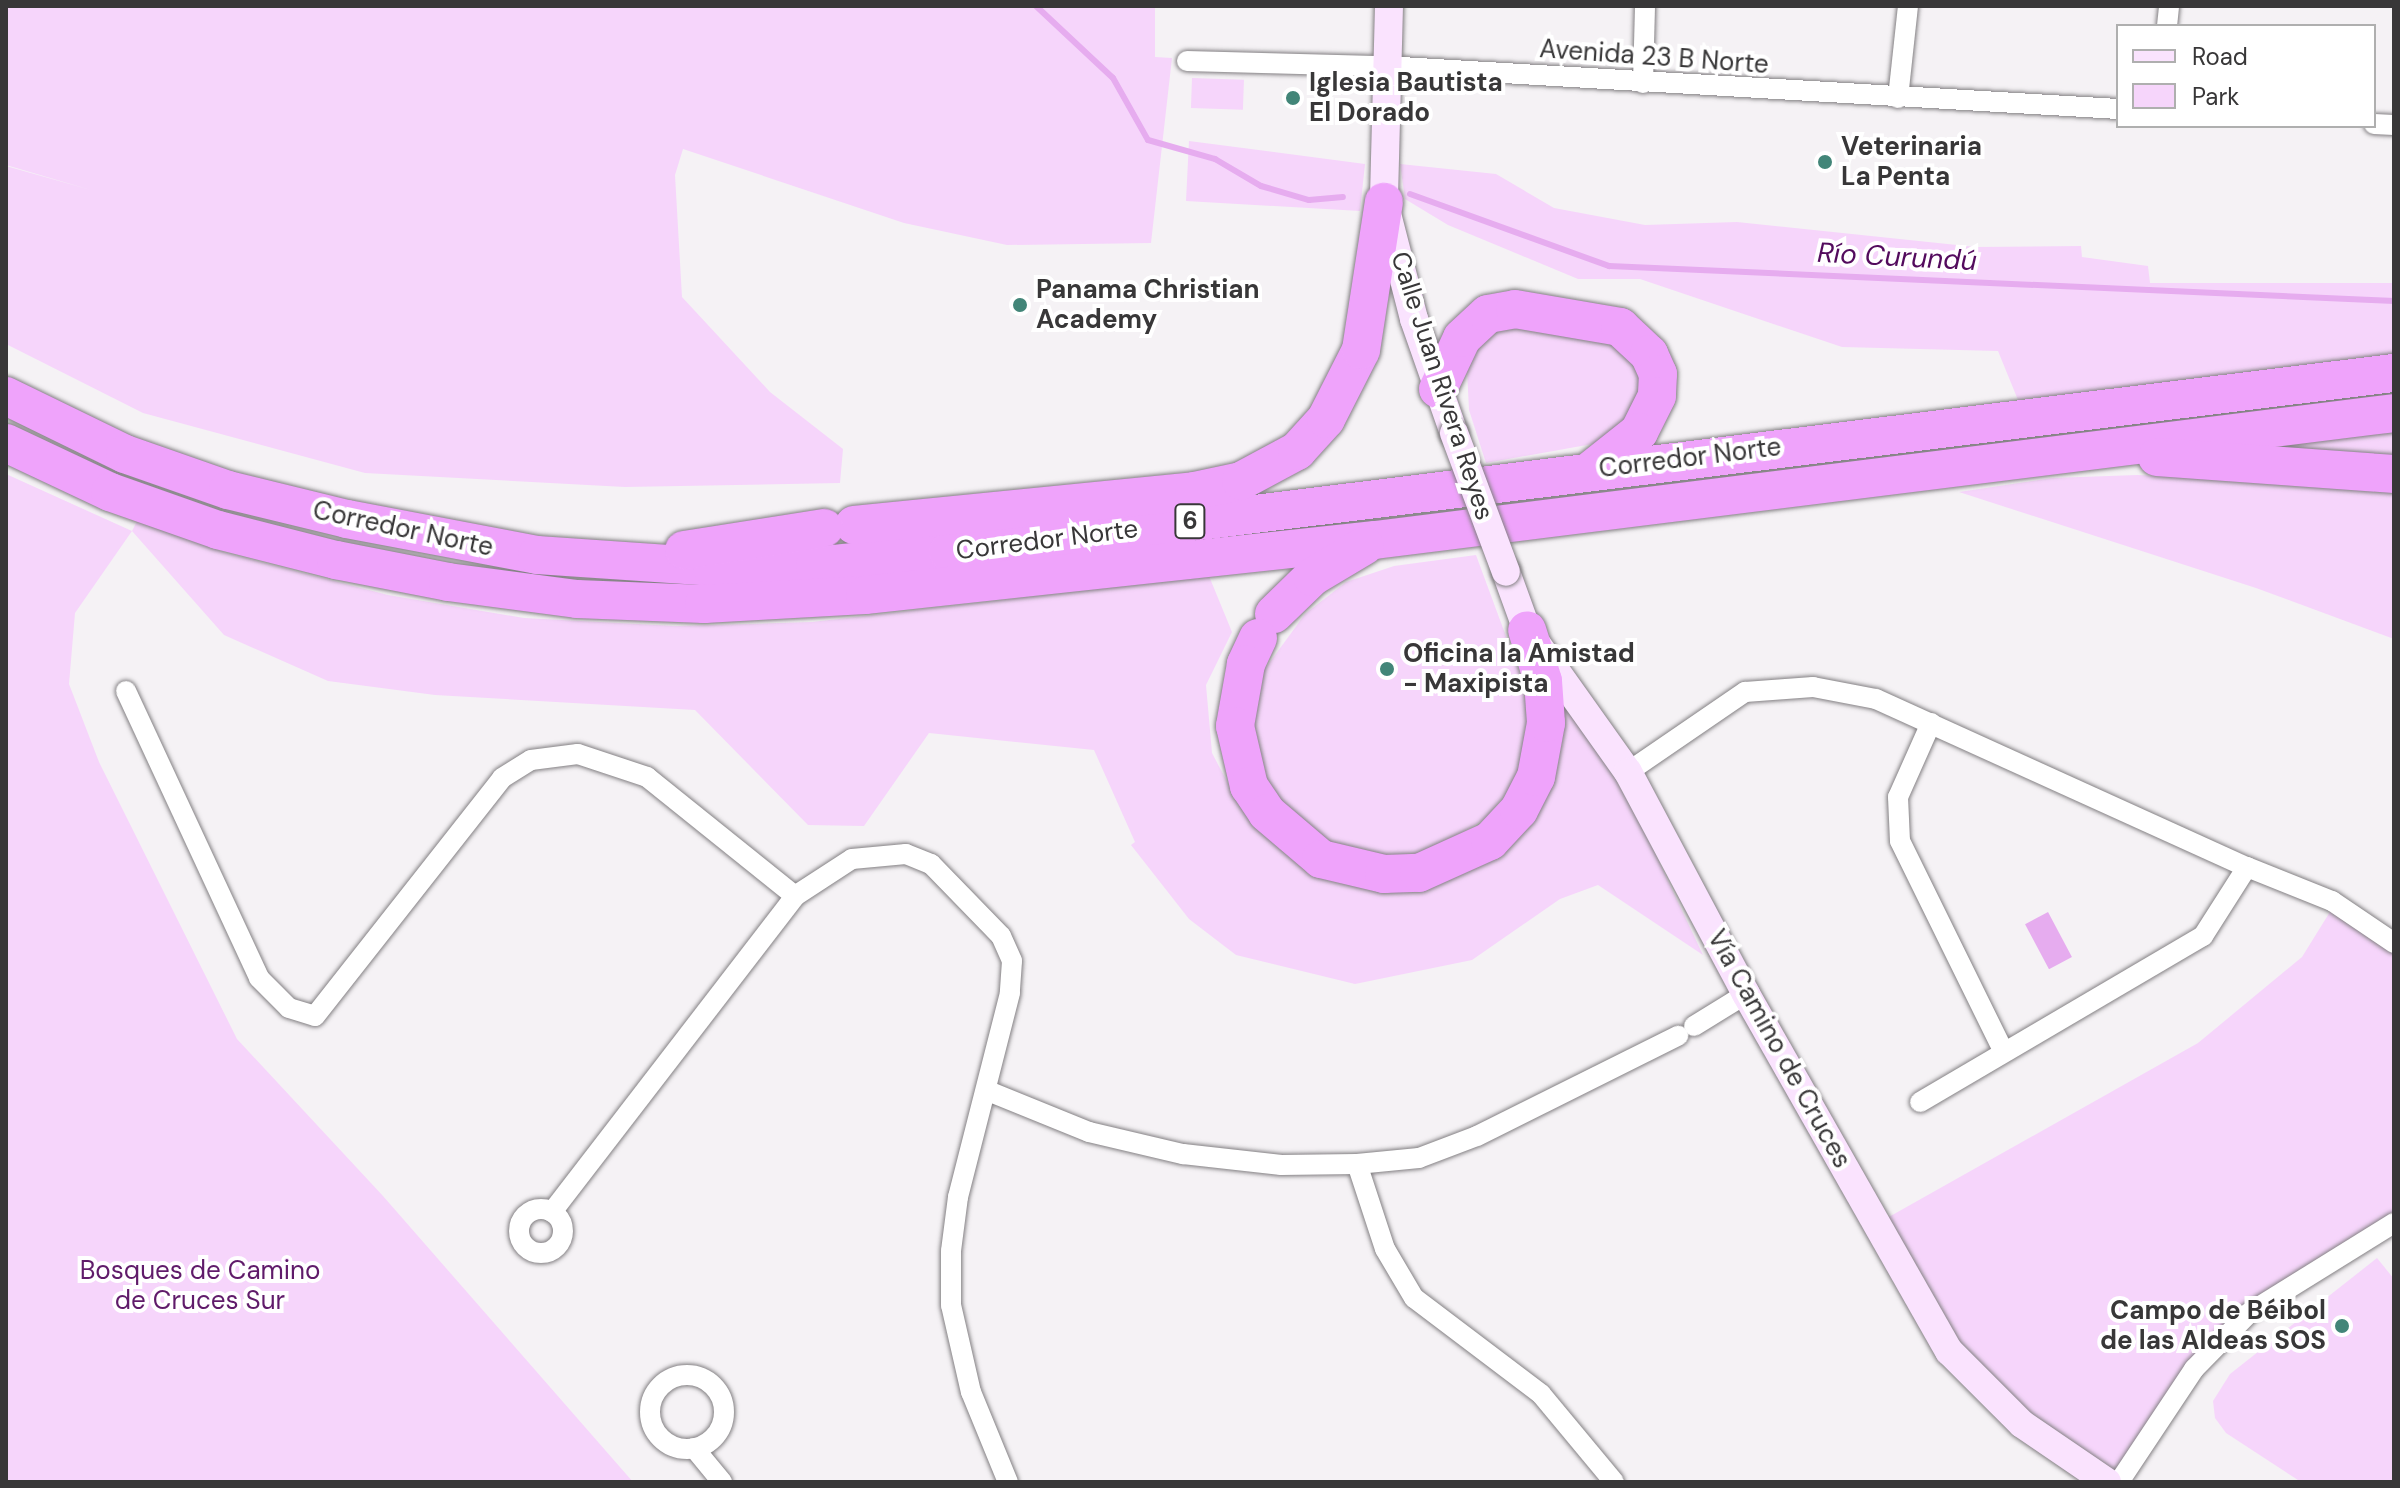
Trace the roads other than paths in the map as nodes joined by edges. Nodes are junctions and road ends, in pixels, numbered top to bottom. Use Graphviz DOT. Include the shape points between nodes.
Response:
graph roads {
  1 [pos="1389,6"];
  2 [pos="1645,6"];
  3 [pos="1908,6"];
  4 [pos="1187,61"];
  5 [pos="1384,66"];
  6 [pos="1643,83"];
  7 [pos="1898,98"];
  8 [pos="2116,109"];
  9 [pos="1384,202"];
  10 [pos="2394,373"];
  11 [pos="1438,389"];
  12 [pos="6,396"];
  13 [pos="2394,413"];
  14 [pos="6,443"];
  15 [pos="2071,450"];
  16 [pos="1590,471"];
  17 [pos="2394,474"];
  18 [pos="1375,540"];
  19 [pos="621,563"];
  20 [pos="1506,572"];
  21 [pos="1527,630"];
  22 [pos="126,691"];
  23 [pos="1931,723"];
  24 [pos="1628,772"];
  25 [pos="2247,867"];
  26 [pos="795,896"];
  27 [pos="2394,943"];
  28 [pos="1746,994"];
  29 [pos="2004,1052"];
  30 [pos="988,1091"];
  31 [pos="1920,1102"];
  32 [pos="1357,1164"];
  33 [pos="552,1212"];
  34 [pos="2394,1223"];
  35 [pos="694,1448"];
  36 [pos="722,1482"];
  37 [pos="1008,1482"];
  38 [pos="1614,1482"];
  39 [pos="2107,1482"];
  40 [pos="2119,1482"];
  1 -- 5 [label="street, Calle Juan Rivera Reyes"];
  2 -- 6 [label="street"];
  3 -- 7 [label="street"];
  4 -- 5 [label="street, Avenida 23 B Norte"];
  5 -- 6 [label="street, Avenida 23 B Norte"];
  5 -- 9 [label="street, Calle Juan Rivera Reyes"];
  6 -- 7 [label="street, Avenida 23 B Norte"];
  7 -- 8 [label="street, Avenida 23 B Norte"];
  9 -- 11 [label="street, Calle Juan Rivera Reyes"];
  9 -- 19 [label="highway" via="1361,350 1326,419 1297,451 1241,481 1194,491 839,526"];
  10 -- 16 [label="highway, Corredor Norte / 6"];
  11 -- 16 [label="highway" via="1462,338 1488,314 1515,309 1620,327 1649,354 1658,374 1657,396 1639,432"];
  11 -- 20 [label="street, Calle Juan Rivera Reyes, bridge"];
  12 -- 19 [label="highway, Corredor Norte / 6" via="125,454 228,490 464,544"];
  13 -- 15 [label="highway, Corredor Norte / 6"];
  14 -- 18 [label="highway, Corredor Norte / 6" via="110,492 218,530 448,582 577,599 794,601"];
  15 -- 17 [label="highway"];
  15 -- 18 [label="highway, Corredor Norte / 6"];
  16 -- 19 [label="highway, Corredor Norte / 6" via="830,565"];
  18 -- 21 [label="highway" via="1312,577 1266,626 1242,678 1235,726 1249,786 1293,841 1321,859 1353,869 1407,873 1457,860 1490,841 1519,810 1536,777 1546,723 1543,681"];
  20 -- 21 [label="street, Vía Camino de Cruces"];
  21 -- 24 [label="street, Vía Camino de Cruces"];
  22 -- 26 [label="street" via="259,978 289,1008 315,1016 502,778 531,760 578,754 647,777"];
  23 -- 24 [label="street" via="1876,699 1813,687 1745,692"];
  23 -- 25 [label="street"];
  23 -- 29 [label="street" via="1898,797 1900,841"];
  24 -- 28 [label="street, Vía Camino de Cruces"];
  25 -- 27 [label="street" via="2332,901"];
  25 -- 29 [label="street" via="2203,936"];
  26 -- 30 [label="street" via="852,859 880,854 906,854 941,874 1001,936 1012,961"];
  26 -- 33 [label="street"];
  28 -- 32 [label="street" via="1686,1031 1477,1136 1419,1158"];
  28 -- 39 [label="street, Vía Camino de Cruces" via="1949,1351 2022,1424"];
  29 -- 31 [label="street"];
  30 -- 32 [label="street" via="1089,1132 1183,1154 1281,1165"];
  30 -- 37 [label="street" via="958,1197 951,1305 971,1392"];
  32 -- 38 [label="street" via="1385,1249 1414,1298 1541,1394"];
  34 -- 40 [label="street" via="2249,1313 2194,1369"];
  35 -- 36 [label="street"];
}
